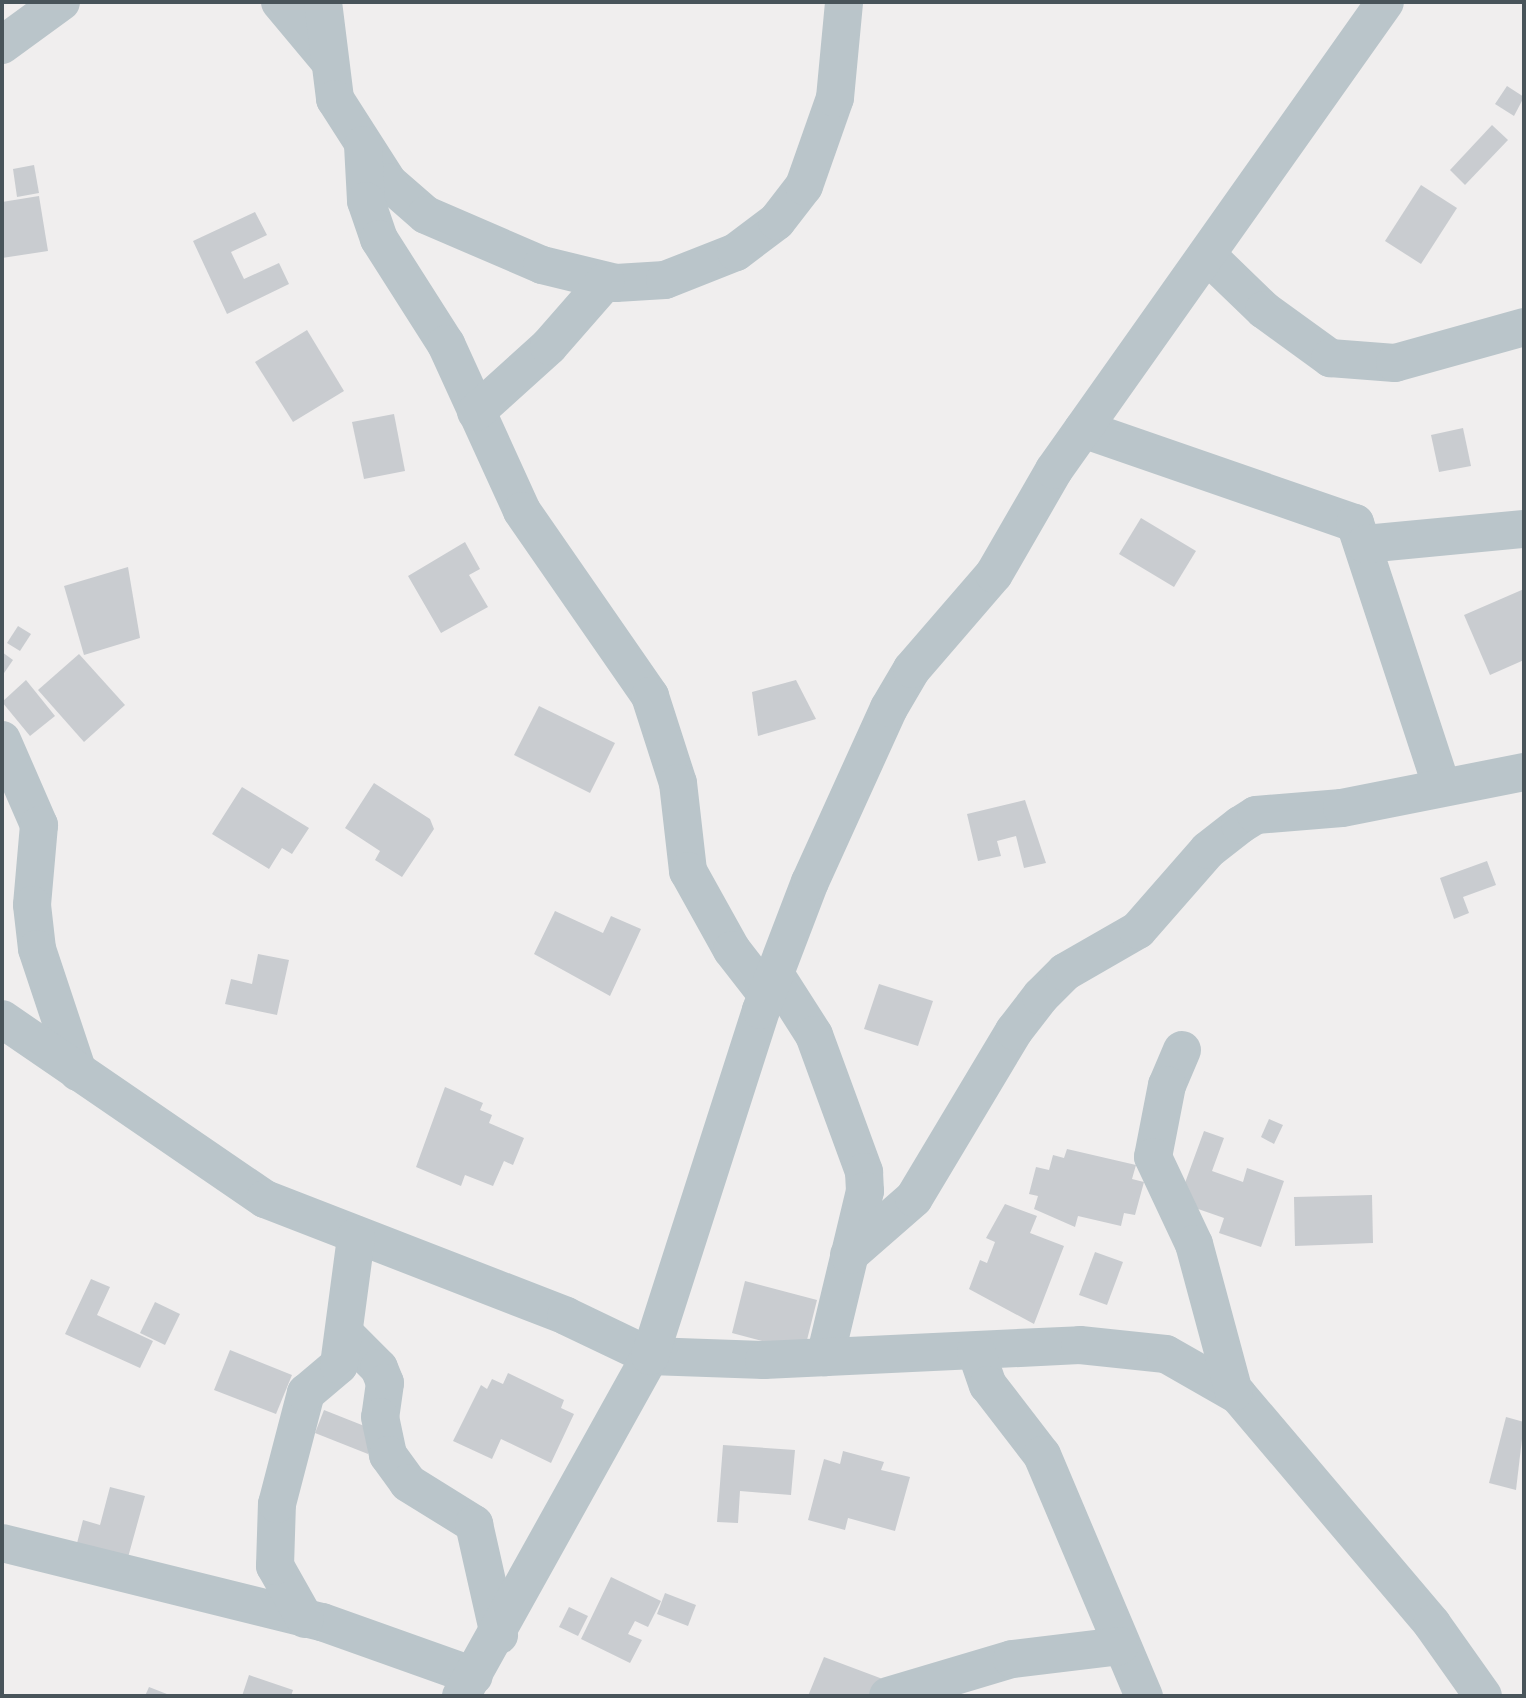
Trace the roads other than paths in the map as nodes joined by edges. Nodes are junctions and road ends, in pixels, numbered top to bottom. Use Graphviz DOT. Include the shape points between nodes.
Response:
graph roads {
  1 [pos="61,2"];
  2 [pos="280,2"];
  3 [pos="323,2"];
  4 [pos="844,2"];
  5 [pos="1385,2"];
  6 [pos="2,45"];
  7 [pos="330,62"];
  8 [pos="363,145"];
  9 [pos="1208,256"];
  10 [pos="606,281"];
  11 [pos="1524,327"];
  12 [pos="476,412"];
  13 [pos="1083,429"];
  14 [pos="1524,529"];
  15 [pos="1365,544"];
  16 [pos="2,740"];
  17 [pos="1524,772"];
  18 [pos="1441,785"];
  19 [pos="771,984"];
  20 [pos="2,1019"];
  21 [pos="1182,1050"];
  22 [pos="78,1072"];
  23 [pos="356,1237"];
  24 [pos="849,1255"];
  25 [pos="345,1334"];
  26 [pos="976,1350"];
  27 [pos="650,1356"];
  28 [pos="825,1357"];
  29 [pos="1234,1392"];
  30 [pos="2,1543"];
  31 [pos="305,1619"];
  32 [pos="499,1635"];
  33 [pos="1119,1646"];
  34 [pos="468,1686"];
  35 [pos="888,1696"];
  36 [pos="1144,1696"];
  37 [pos="1483,1696"];
  1 -- 6 [label="street"];
  2 -- 7 [label="street"];
  3 -- 7 [label="street"];
  4 -- 10 [label="street" via="835,98 804,186 777,221 736,253 665,280"];
  5 -- 9 [label="street"];
  7 -- 8 [label="street" via="335,99"];
  8 -- 10 [label="street" via="388,182 426,215 541,265"];
  8 -- 12 [label="street" via="366,201 379,239 446,344"];
  9 -- 11 [label="street" via="1264,310 1330,358 1395,363"];
  9 -- 13 [label="street"];
  10 -- 12 [label="street" via="549,346"];
  12 -- 19 [label="street" via="522,511 650,696 678,783 688,871 718,929"];
  13 -- 15 [label="street" via="1181,460 1261,495 1333,510 1355,523"];
  13 -- 19 [label="street" via="994,574 912,669 889,708"];
  14 -- 15 [label="street"];
  15 -- 18 [label="street"];
  16 -- 22 [label="street" via="39,825 32,905 37,948"];
  17 -- 18 [label="street"];
  18 -- 24 [label="street" via="1342,808 1256,815 1208,850 1138,930 1065,972 1041,996 1014,1031 914,1198"];
  19 -- 24 [label="street" via="814,1035 864,1172 866,1191"];
  19 -- 27 [label="street"];
  20 -- 22 [label="street"];
  21 -- 29 [label="street" via="1167,1085 1153,1157 1194,1244"];
  22 -- 23 [label="street" via="253,1193"];
  23 -- 25 [label="street"];
  23 -- 27 [label="street" via="566,1316"];
  24 -- 28 [label="street"];
  25 -- 31 [label="street" via="332,1376 306,1393 277,1504 275,1566"];
  25 -- 32 [label="street" via="379,1368 385,1383 380,1418 388,1455 408,1483 474,1524"];
  26 -- 28 [label="street"];
  26 -- 29 [label="street" via="1141,1348 1166,1354"];
  26 -- 33 [label="street" via="988,1385 1042,1454"];
  27 -- 28 [label="street"];
  27 -- 32 [label="street"];
  29 -- 37 [label="street" via="1432,1624"];
  30 -- 31 [label="street"];
  31 -- 34 [label="street" via="382,1640"];
  32 -- 34 [label="street"];
  33 -- 35 [label="street" via="1012,1659"];
  33 -- 36 [label="street"];
}
